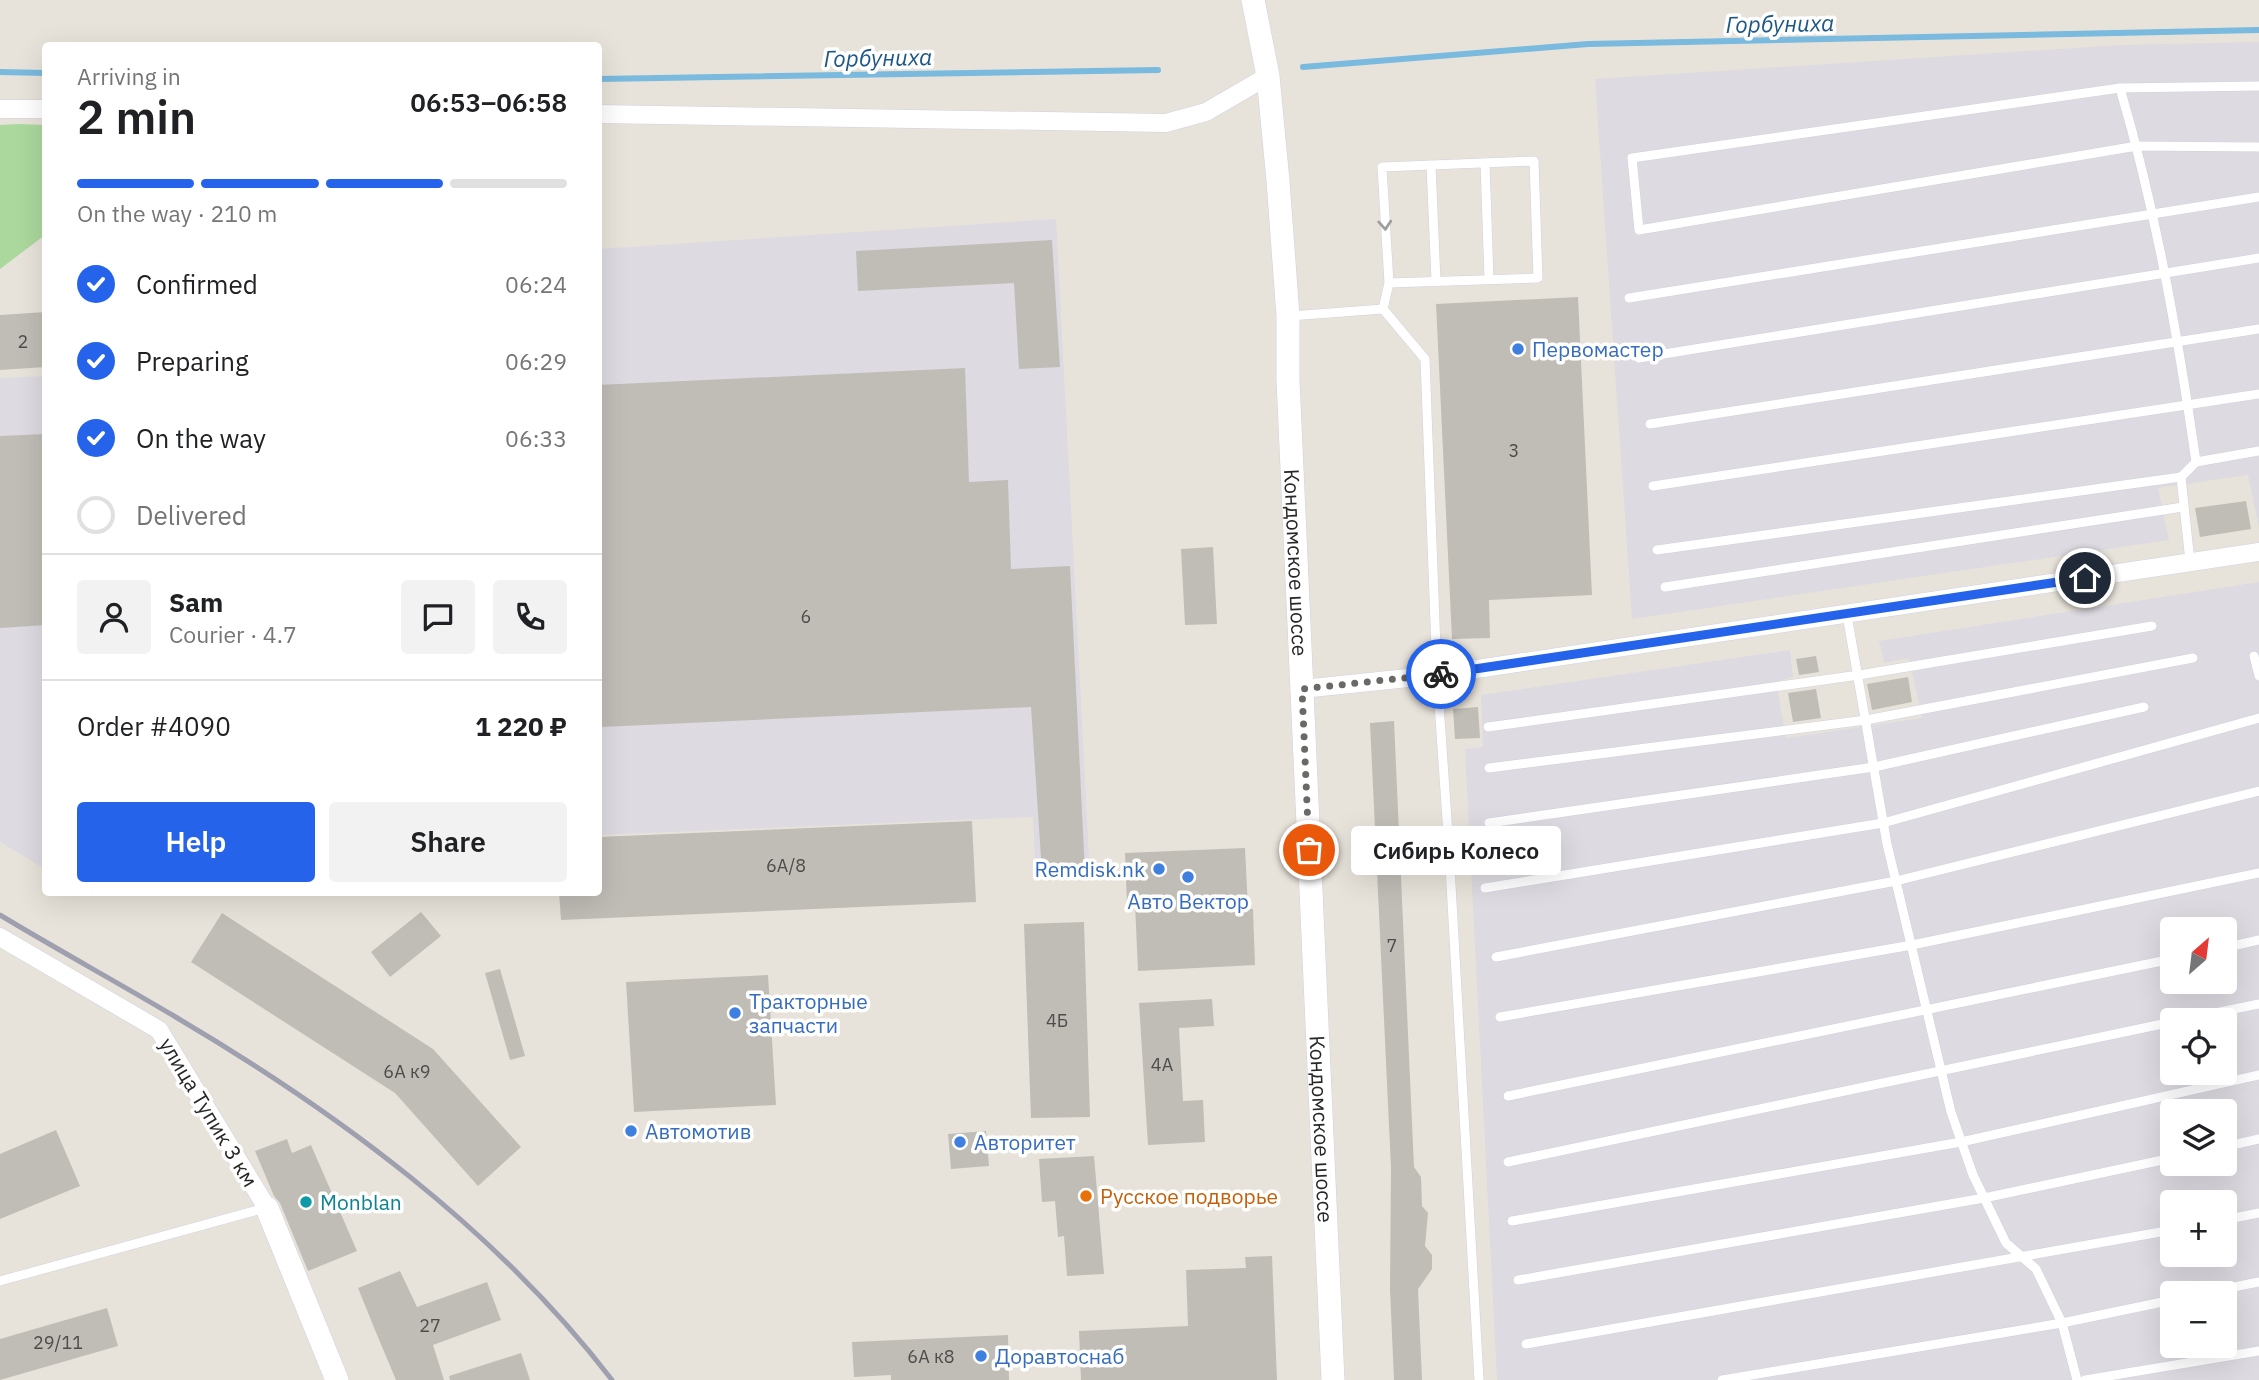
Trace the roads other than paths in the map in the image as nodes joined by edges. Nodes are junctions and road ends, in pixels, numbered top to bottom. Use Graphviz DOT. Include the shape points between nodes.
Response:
graph roads {
  1 [pos="1253,0"];
  2 [pos="1268,76"];
  3 [pos="2259,86"];
  4 [pos="2120,88"];
  5 [pos="0,109"];
  6 [pos="42,109"];
  7 [pos="602,114"];
  8 [pos="2137,146"];
  9 [pos="2259,147"];
  10 [pos="1485,163"];
  11 [pos="1431,165"];
  12 [pos="2259,197"];
  13 [pos="2151,213"];
  14 [pos="2259,258"];
  15 [pos="2166,272"];
  16 [pos="1489,279"];
  17 [pos="1436,281"];
  18 [pos="1389,283"];
  19 [pos="1629,298"];
  20 [pos="1383,309"];
  21 [pos="1288,316"];
  22 [pos="2259,330"];
  23 [pos="2179,343"];
  24 [pos="1639,358"];
  25 [pos="2259,394"];
  26 [pos="2188,406"];
  27 [pos="1650,424"];
  28 [pos="2259,451"];
  29 [pos="2196,462"];
  30 [pos="2182,477"];
  31 [pos="1653,486"];
  32 [pos="2183,507"];
  33 [pos="1657,550"];
  34 [pos="2259,552"];
  35 [pos="2190,562"];
  36 [pos="1665,587"];
  37 [pos="1847,615"];
  38 [pos="2152,626"];
  39 [pos="2255,656"];
  40 [pos="2193,658"];
  41 [pos="1437,674"];
  42 [pos="1859,674"];
  43 [pos="2259,676"];
  44 [pos="1302,689"];
  45 [pos="2144,707"];
  46 [pos="2259,718"];
  47 [pos="1866,720"];
  48 [pos="1488,727"];
  49 [pos="1874,766"];
  50 [pos="1489,768"];
  51 [pos="2259,791"];
  52 [pos="1489,823"];
  53 [pos="1883,823"];
  54 [pos="2259,873"];
  55 [pos="1896,881"];
  56 [pos="1485,888"];
  57 [pos="0,937"];
  58 [pos="2259,940"];
  59 [pos="2237,944"];
  60 [pos="1912,945"];
  61 [pos="1496,957"];
  62 [pos="2160,962"];
  63 [pos="2259,1004"];
  64 [pos="2237,1008"];
  65 [pos="1927,1011"];
  66 [pos="1500,1017"];
  67 [pos="2160,1024"];
  68 [pos="1941,1069"];
  69 [pos="2259,1075"];
  70 [pos="1508,1096"];
  71 [pos="2259,1139"];
  72 [pos="1961,1142"];
  73 [pos="2237,1144"];
  74 [pos="2160,1161"];
  75 [pos="1508,1162"];
  76 [pos="1984,1198"];
  77 [pos="267,1208"];
  78 [pos="2259,1213"];
  79 [pos="2237,1217"];
  80 [pos="1511,1221"];
  81 [pos="2160,1232"];
  82 [pos="2023,1257"];
  83 [pos="1518,1280"];
  84 [pos="0,1281"];
  85 [pos="2259,1282"];
  86 [pos="2237,1286"];
  87 [pos="2160,1303"];
  88 [pos="2062,1323"];
  89 [pos="1526,1344"];
  90 [pos="2259,1351"];
  91 [pos="337,1380"];
  92 [pos="1334,1380"];
  93 [pos="1479,1380"];
  94 [pos="1722,1380"];
  95 [pos="2077,1380"];
  96 [pos="2085,1380"];
  1 -- 2 [label="street, Кондомское шоссе"];
  2 -- 7 [label="street" via="1206,112 1166,123"];
  2 -- 21 [label="street, Кондомское шоссе"];
  3 -- 4 [label="lane"];
  4 -- 8 [label="lane"];
  4 -- 8 [label="lane" via="1632,158 1639,230"];
  5 -- 6 [label="street"];
  8 -- 9 [label="lane"];
  8 -- 13 [label="lane"];
  10 -- 11 [label="lane"];
  10 -- 16 [label="lane"];
  10 -- 16 [label="lane" via="1534,161 1538,278"];
  11 -- 17 [label="lane"];
  11 -- 18 [label="lane, one-way" via="1382,167"];
  12 -- 13 [label="lane"];
  13 -- 15 [label="lane"];
  13 -- 19 [label="lane"];
  14 -- 15 [label="lane"];
  15 -- 23 [label="lane"];
  15 -- 24 [label="lane"];
  16 -- 17 [label="lane"];
  17 -- 18 [label="lane"];
  18 -- 20 [label="lane"];
  20 -- 21 [label="lane"];
  20 -- 41 [label="lane" via="1425,359"];
  21 -- 44 [label="street, Кондомское шоссе"];
  22 -- 23 [label="lane"];
  23 -- 26 [label="lane"];
  23 -- 27 [label="lane"];
  25 -- 26 [label="lane"];
  26 -- 29 [label="lane"];
  26 -- 31 [label="lane"];
  28 -- 29 [label="lane"];
  29 -- 30 [label="lane"];
  30 -- 32 [label="lane"];
  30 -- 33 [label="lane"];
  32 -- 35 [label="lane"];
  32 -- 36 [label="lane"];
  34 -- 35 [label="street"];
  35 -- 37 [label="street"];
  37 -- 41 [label="street"];
  37 -- 42 [label="lane"];
  38 -- 42 [label="lane"];
  39 -- 43 [label="lane"];
  40 -- 47 [label="lane"];
  41 -- 44 [label="street"];
  41 -- 93 [label="lane"];
  42 -- 47 [label="lane"];
  42 -- 48 [label="lane"];
  44 -- 92 [label="street, Кондомское шоссе"];
  45 -- 49 [label="lane"];
  46 -- 53 [label="lane"];
  47 -- 49 [label="lane"];
  47 -- 50 [label="lane"];
  49 -- 52 [label="lane"];
  49 -- 53 [label="lane"];
  51 -- 55 [label="lane"];
  53 -- 55 [label="lane"];
  53 -- 56 [label="lane"];
  54 -- 60 [label="lane"];
  55 -- 60 [label="lane"];
  55 -- 61 [label="lane"];
  57 -- 77 [label="street, улица Тупик 3 км" via="159,1030"];
  58 -- 59 [label="lane"];
  60 -- 65 [label="lane"];
  60 -- 66 [label="lane"];
  62 -- 65 [label="lane"];
  63 -- 64 [label="lane"];
  65 -- 68 [label="lane"];
  65 -- 70 [label="lane"];
  67 -- 68 [label="lane"];
  68 -- 72 [label="lane"];
  68 -- 75 [label="lane"];
  69 -- 72 [label="lane"];
  71 -- 73 [label="lane"];
  72 -- 76 [label="lane"];
  72 -- 80 [label="lane"];
  74 -- 76 [label="lane"];
  76 -- 82 [label="lane" via="2006,1243"];
  76 -- 83 [label="lane"];
  77 -- 84 [label="lane"];
  77 -- 91 [label="street"];
  78 -- 79 [label="lane"];
  81 -- 82 [label="lane"];
  82 -- 88 [label="lane" via="2036,1269"];
  82 -- 89 [label="lane"];
  85 -- 86 [label="lane"];
  87 -- 88 [label="lane"];
  88 -- 94 [label="lane"];
  88 -- 95 [label="lane"];
  90 -- 96 [label="lane"];
}
